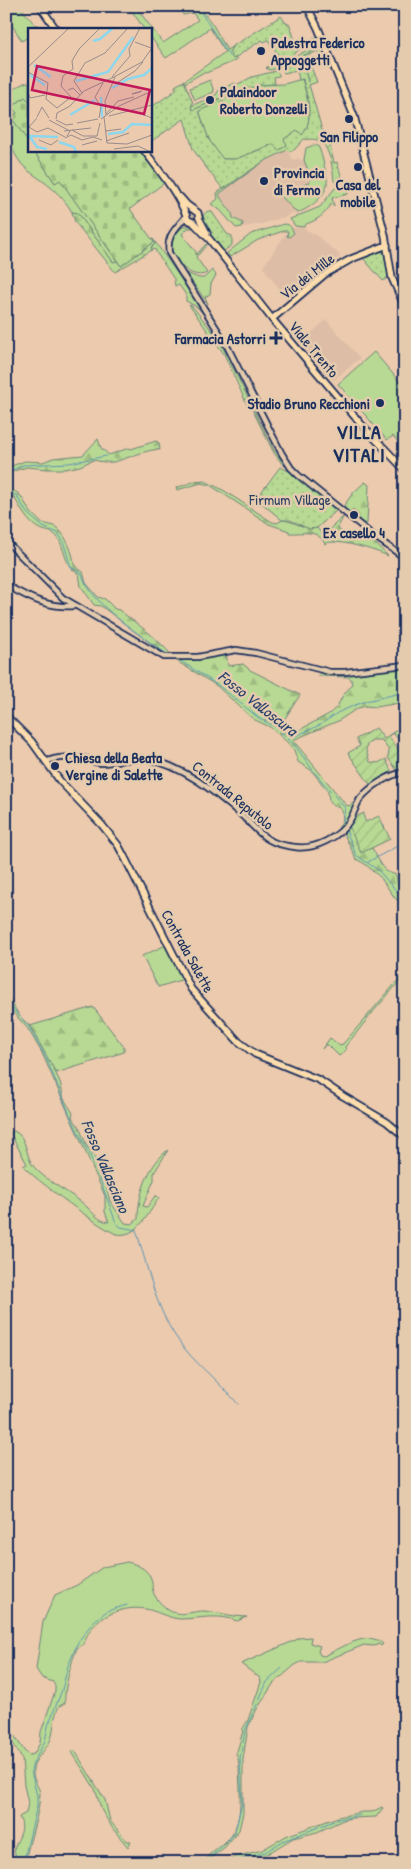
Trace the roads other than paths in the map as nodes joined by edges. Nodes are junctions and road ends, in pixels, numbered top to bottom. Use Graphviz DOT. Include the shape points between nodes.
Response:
graph roads {
  1 [pos="40,6"];
  2 [pos="307,6"];
  3 [pos="55,28"];
  4 [pos="145,151"];
  5 [pos="170,185"];
  6 [pos="192,209"];
  7 [pos="191,219"];
  8 [pos="387,245"];
  9 [pos="405,306"];
  10 [pos="272,319"];
  11 [pos="405,470"];
  12 [pos="6,541"];
  13 [pos="405,558"];
  14 [pos="6,585"];
  15 [pos="74,606"];
  16 [pos="405,666"];
  17 [pos="6,716"];
  18 [pos="46,762"];
  19 [pos="405,772"];
  20 [pos="405,1137"];
  1 -- 3 [label="main road"];
  2 -- 8 [label="main road" via="354,116"];
  4 -- 5 [label="main road"];
  5 -- 6 [label="main road, Viale Trento"];
  5 -- 7 [label="main road"];
  6 -- 7 [label="main road" via="188,211"];
  6 -- 7 [label="main road, Viale Trento" via="198,213"];
  7 -- 10 [label="main road, Viale Trento"];
  7 -- 13 [label="street" via="175,228 168,241 169,253 225,342 290,468"];
  8 -- 9 [label="main road" via="392,278"];
  8 -- 10 [label="main road, Via dei Mille" via="332,270"];
  10 -- 11 [label="main road, Viale Trento" via="361,424"];
  12 -- 15 [label="street"];
  14 -- 15 [label="street" via="39,602"];
  15 -- 16 [label="street" via="164,658 198,657 236,650 330,672"];
  17 -- 18 [label="main road, Contrada Salette" via="23,731"];
  18 -- 19 [label="street, Contrada Reputolo" via="83,759 104,763 132,758 175,767 228,804 268,840 302,848 334,837 350,820 362,798 390,776"];
  18 -- 20 [label="main road, Contrada Salette" via="118,845 192,989 227,1030 255,1054 319,1080 387,1122"];
}
